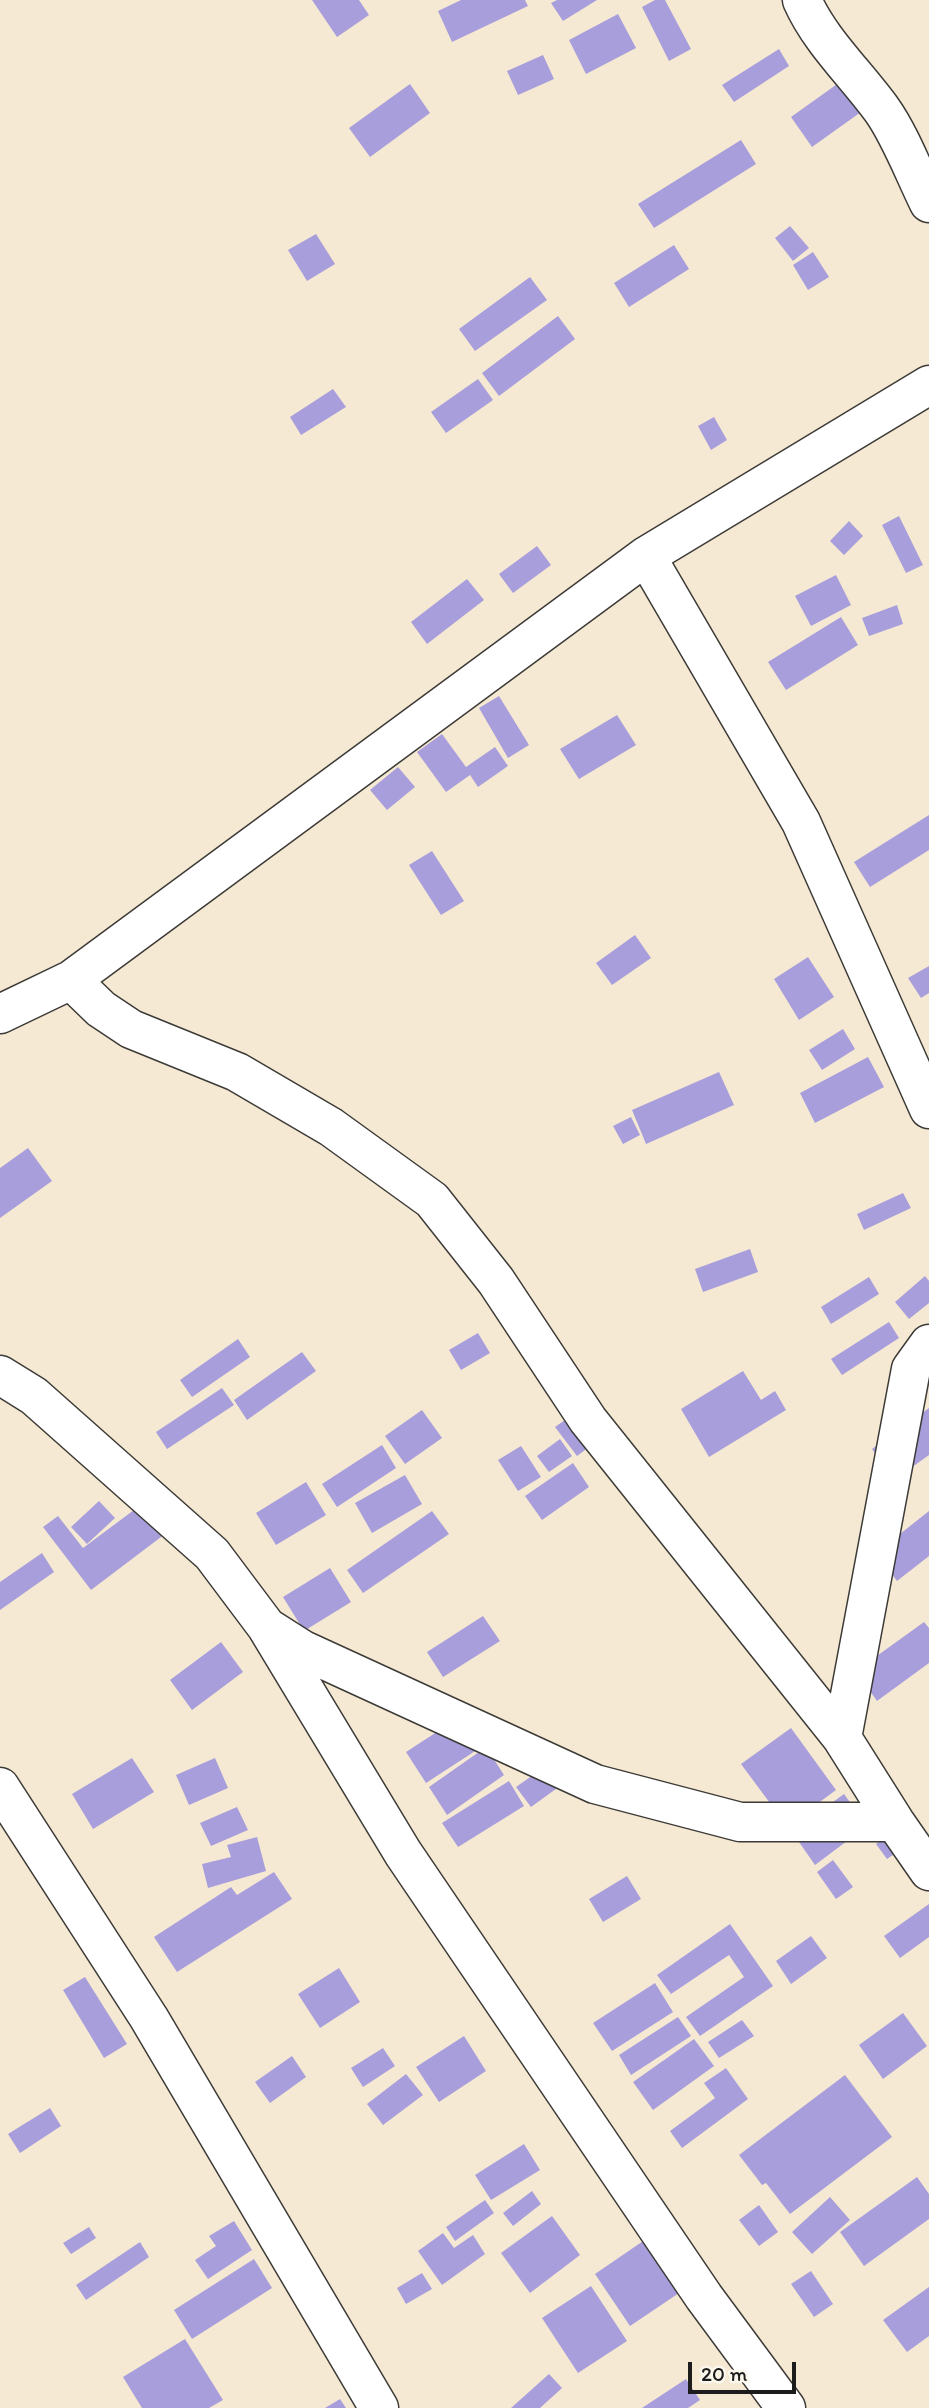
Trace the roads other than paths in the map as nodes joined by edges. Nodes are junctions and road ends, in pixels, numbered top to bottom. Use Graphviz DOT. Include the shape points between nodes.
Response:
graph roads {
  1 [pos="802,0"];
  2 [pos="929,203"];
  3 [pos="929,385"];
  4 [pos="646,556"];
  5 [pos="71,981"];
  6 [pos="0,1014"];
  7 [pos="929,1108"];
  8 [pos="929,1344"];
  9 [pos="0,1375"];
  10 [pos="265,1626"];
  11 [pos="842,1738"];
  12 [pos="0,1787"];
  13 [pos="895,1822"];
  14 [pos="929,1871"];
  15 [pos="379,2408"];
  16 [pos="786,2408"];
  1 -- 2 [label="street" via="884,113"];
  3 -- 4 [label="street"];
  4 -- 5 [label="street"];
  4 -- 7 [label="street" via="801,822"];
  5 -- 6 [label="street"];
  5 -- 11 [label="street" via="131,1029 237,1072 331,1127 432,1200 496,1281 588,1420"];
  8 -- 11 [label="street" via="911,1369"];
  9 -- 10 [label="street" via="34,1396 212,1554"];
  10 -- 13 [label="street" via="303,1650 596,1784 740,1822"];
  10 -- 16 [label="street" via="403,1853 704,2297"];
  11 -- 13 [label="street"];
  12 -- 15 [label="street" via="149,2018"];
  13 -- 14 [label="street"];
}
